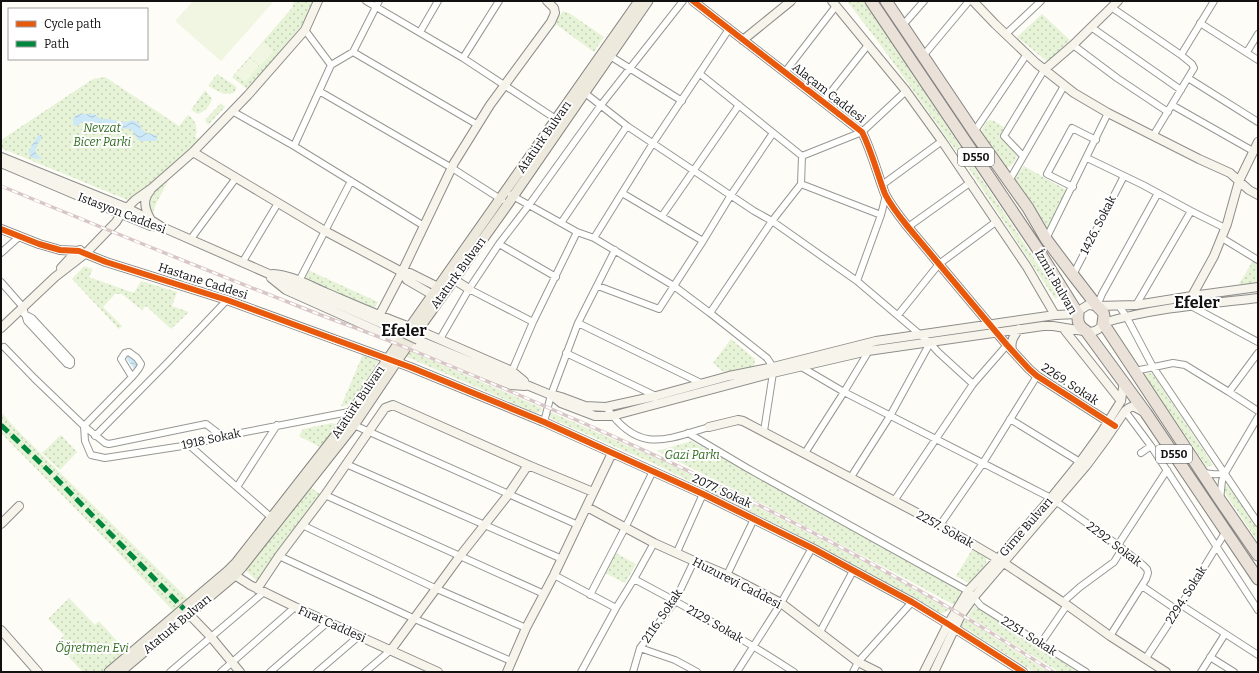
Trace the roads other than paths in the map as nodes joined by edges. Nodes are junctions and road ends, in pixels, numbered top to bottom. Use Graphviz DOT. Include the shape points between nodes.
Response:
graph roads {
  1 [pos="318,1"];
  2 [pos="366,1"];
  3 [pos="380,1"];
  4 [pos="438,1"];
  5 [pos="499,1"];
  6 [pos="547,1"];
  7 [pos="638,1"];
  8 [pos="648,1"];
  9 [pos="683,1"];
  10 [pos="693,1"];
  11 [pos="791,1"];
  12 [pos="871,1"];
  13 [pos="886,1"];
  14 [pos="924,1"];
  15 [pos="969,1"];
  16 [pos="973,1"];
  17 [pos="1041,1"];
  18 [pos="1214,1"];
  19 [pos="834,4"];
  20 [pos="1115,4"];
  21 [pos="376,7"];
  22 [pos="1200,23"];
  23 [pos="903,25"];
  24 [pos="1091,27"];
  25 [pos="729,29"];
  26 [pos="305,30"];
  27 [pos="420,32"];
  28 [pos="1006,34"];
  29 [pos="1258,34"];
  30 [pos="743,40"];
  31 [pos="868,45"];
  32 [pos="1073,46"];
  33 [pos="353,52"];
  34 [pos="1247,52"];
  35 [pos="1027,54"];
  36 [pos="610,56"];
  37 [pos="923,56"];
  38 [pos="1181,56"];
  39 [pos="463,58"];
  40 [pos="1258,60"];
  41 [pos="332,65"];
  42 [pos="630,68"];
  43 [pos="1044,70"];
  44 [pos="786,72"];
  45 [pos="700,74"];
  46 [pos="1188,78"];
  47 [pos="505,85"];
  48 [pos="1064,86"];
  49 [pos="1180,90"];
  50 [pos="319,91"];
  51 [pos="906,91"];
  52 [pos="585,93"];
  53 [pos="682,101"];
  54 [pos="823,102"];
  55 [pos="600,105"];
  56 [pos="739,105"];
  57 [pos="1172,105"];
  58 [pos="232,111"];
  59 [pos="1168,112"];
  60 [pos="1108,113"];
  61 [pos="560,122"];
  62 [pos="1258,122"];
  63 [pos="478,125"];
  64 [pos="627,126"];
  65 [pos="862,132"];
  66 [pos="974,132"];
  67 [pos="773,133"];
  68 [pos="1153,136"];
  69 [pos="1096,140"];
  70 [pos="942,141"];
  71 [pos="1258,142"];
  72 [pos="653,143"];
  73 [pos="294,146"];
  74 [pos="1253,151"];
  75 [pos="193,152"];
  76 [pos="802,156"];
  77 [pos="1023,156"];
  78 [pos="1,157"];
  79 [pos="1087,158"];
  80 [pos="1,163"];
  81 [pos="452,168"];
  82 [pos="694,171"];
  83 [pos="1124,176"];
  84 [pos="236,178"];
  85 [pos="352,181"];
  86 [pos="1009,181"];
  87 [pos="1239,181"];
  88 [pos="971,182"];
  89 [pos="801,184"];
  90 [pos="882,185"];
  91 [pos="1072,187"];
  92 [pos="152,188"];
  93 [pos="622,193"];
  94 [pos="1158,193"];
  95 [pos="146,195"];
  96 [pos="731,195"];
  97 [pos="886,195"];
  98 [pos="1258,195"];
  99 [pos="507,198"];
  100 [pos="278,203"];
  101 [pos="529,205"];
  102 [pos="893,207"];
  103 [pos="1191,211"];
  104 [pos="124,214"];
  105 [pos="881,214"];
  106 [pos="662,216"];
  107 [pos="151,220"];
  108 [pos="772,221"];
  109 [pos="997,221"];
  110 [pos="561,223"];
  111 [pos="424,226"];
  112 [pos="162,227"];
  113 [pos="908,228"];
  114 [pos="1225,228"];
  115 [pos="1,229"];
  116 [pos="325,231"];
  117 [pos="577,232"];
  118 [pos="20,236"];
  119 [pos="594,238"];
  120 [pos="1222,238"];
  121 [pos="1046,239"];
  122 [pos="190,240"];
  123 [pos="703,241"];
  124 [pos="96,243"];
  125 [pos="499,244"];
  126 [pos="615,250"];
  127 [pos="1,252"];
  128 [pos="79,255"];
  129 [pos="1258,260"];
  130 [pos="106,262"];
  131 [pos="242,263"];
  132 [pos="939,264"];
  133 [pos="402,272"];
  134 [pos="266,273"];
  135 [pos="1073,275"];
  136 [pos="556,277"];
  137 [pos="453,279"];
  138 [pos="299,281"];
  139 [pos="857,281"];
  140 [pos="1,282"];
  141 [pos="1200,282"];
  142 [pos="598,286"];
  143 [pos="674,286"];
  144 [pos="1258,287"];
  145 [pos="469,289"];
  146 [pos="439,293"];
  147 [pos="1216,293"];
  148 [pos="1192,296"];
  149 [pos="1258,298"];
  150 [pos="227,300"];
  151 [pos="1097,306"];
  152 [pos="1119,306"];
  153 [pos="1136,306"];
  154 [pos="1191,306"];
  155 [pos="24,311"];
  156 [pos="710,313"];
  157 [pos="1078,314"];
  158 [pos="898,315"];
  159 [pos="1055,315"];
  160 [pos="379,316"];
  161 [pos="1126,316"];
  162 [pos="533,322"];
  163 [pos="578,323"];
  164 [pos="1103,323"];
  165 [pos="990,325"];
  166 [pos="1,328"];
  167 [pos="414,328"];
  168 [pos="1064,328"];
  169 [pos="1019,329"];
  170 [pos="1086,331"];
  171 [pos="996,332"];
  172 [pos="922,335"];
  173 [pos="403,339"];
  174 [pos="440,339"];
  175 [pos="876,341"];
  176 [pos="1258,342"];
  177 [pos="930,343"];
  178 [pos="4,347"];
  179 [pos="1010,347"];
  180 [pos="868,351"];
  181 [pos="566,353"];
  182 [pos="1258,353"];
  183 [pos="392,360"];
  184 [pos="794,362"];
  185 [pos="1153,367"];
  186 [pos="801,368"];
  187 [pos="773,370"];
  188 [pos="1135,370"];
  189 [pos="512,371"];
  190 [pos="1037,376"];
  191 [pos="132,377"];
  192 [pos="1124,381"];
  193 [pos="701,383"];
  194 [pos="972,384"];
  195 [pos="531,386"];
  196 [pos="844,392"];
  197 [pos="1230,392"];
  198 [pos="551,395"];
  199 [pos="656,396"];
  200 [pos="1121,401"];
  201 [pos="606,407"];
  202 [pos="1125,411"];
  203 [pos="1258,411"];
  204 [pos="357,413"];
  205 [pos="1146,413"];
  206 [pos="612,416"];
  207 [pos="890,416"];
  208 [pos="1258,418"];
  209 [pos="1010,419"];
  210 [pos="544,422"];
  211 [pos="354,424"];
  212 [pos="1112,424"];
  213 [pos="277,425"];
  214 [pos="84,426"];
  215 [pos="709,427"];
  216 [pos="764,431"];
  217 [pos="369,432"];
  218 [pos="688,433"];
  219 [pos="95,436"];
  220 [pos="223,436"];
  221 [pos="936,439"];
  222 [pos="189,445"];
  223 [pos="1151,446"];
  224 [pos="612,452"];
  225 [pos="805,453"];
  226 [pos="1141,453"];
  227 [pos="1080,462"];
  228 [pos="982,463"];
  229 [pos="346,464"];
  230 [pos="528,465"];
  231 [pos="1167,470"];
  232 [pos="1201,470"];
  233 [pos="652,472"];
  234 [pos="1225,473"];
  235 [pos="850,477"];
  236 [pos="237,487"];
  237 [pos="593,492"];
  238 [pos="703,494"];
  239 [pos="325,495"];
  240 [pos="508,495"];
  241 [pos="1054,500"];
  242 [pos="1220,500"];
  243 [pos="894,501"];
  244 [pos="19,506"];
  245 [pos="587,506"];
  246 [pos="754,519"];
  247 [pos="275,520"];
  248 [pos="1258,523"];
  249 [pos="1,524"];
  250 [pos="302,525"];
  251 [pos="484,525"];
  252 [pos="578,525"];
  253 [pos="940,525"];
  254 [pos="625,527"];
  255 [pos="1226,531"];
  256 [pos="654,542"];
  257 [pos="1217,546"];
  258 [pos="1120,547"];
  259 [pos="812,548"];
  260 [pos="677,552"];
  261 [pos="1258,555"];
  262 [pos="279,556"];
  263 [pos="460,556"];
  264 [pos="562,559"];
  265 [pos="694,561"];
  266 [pos="1001,561"];
  267 [pos="853,571"];
  268 [pos="232,573"];
  269 [pos="554,575"];
  270 [pos="727,575"];
  271 [pos="634,579"];
  272 [pos="1258,579"];
  273 [pos="1142,586"];
  274 [pos="437,589"];
  275 [pos="260,590"];
  276 [pos="968,590"];
  277 [pos="544,594"];
  278 [pos="590,595"];
  279 [pos="974,598"];
  280 [pos="675,601"];
  281 [pos="912,602"];
  282 [pos="781,603"];
  283 [pos="1065,604"];
  284 [pos="295,608"];
  285 [pos="616,608"];
  286 [pos="1179,608"];
  287 [pos="1258,610"];
  288 [pos="186,611"];
  289 [pos="415,619"];
  290 [pos="328,622"];
  291 [pos="951,626"];
  292 [pos="526,628"];
  293 [pos="1,630"];
  294 [pos="820,632"];
  295 [pos="1226,634"];
  296 [pos="359,636"];
  297 [pos="1110,636"];
  298 [pos="211,638"];
  299 [pos="1041,643"];
  300 [pos="754,646"];
  301 [pos="640,648"];
  302 [pos="391,650"];
  303 [pos="1258,655"];
  304 [pos="1210,657"];
  305 [pos="1146,658"];
  306 [pos="511,661"];
  307 [pos="858,662"];
  308 [pos="232,663"];
  309 [pos="427,670"];
  310 [pos="38,672"];
  311 [pos="109,672"];
  312 [pos="120,672"];
  313 [pos="170,672"];
  314 [pos="221,672"];
  315 [pos="240,672"];
  316 [pos="270,672"];
  317 [pos="317,672"];
  318 [pos="365,672"];
  319 [pos="438,672"];
  320 [pos="508,672"];
  321 [pos="581,672"];
  322 [pos="633,672"];
  323 [pos="696,672"];
  324 [pos="737,672"];
  325 [pos="794,672"];
  326 [pos="853,672"];
  327 [pos="878,672"];
  328 [pos="924,672"];
  329 [pos="934,672"];
  330 [pos="1023,672"];
  331 [pos="1086,672"];
  332 [pos="1166,672"];
  333 [pos="1200,672"];
  334 [pos="1234,672"];
  1 -- 26 [label="street"];
  2 -- 21 [label="street"];
  3 -- 21 [label="street"];
  4 -- 27 [label="street"];
  5 -- 39 [label="street"];
  6 -- 47 [label="street" via="555,13 551,22"];
  7 -- 61 [label="main road, Atatürk Bulvarı"];
  8 -- 36 [label="main road, Atatürk Bulvarı"];
  9 -- 42 [label="street"];
  10 -- 25 [label="street, Alaçam Caddesi"];
  11 -- 30 [label="street"];
  12 -- 157 [label="highway, İzmir Bulvarı / D550" via="1037,248"];
  13 -- 23 [label="highway, İzmir Bulvarı / D550"];
  14 -- 23 [label="street"];
  15 -- 37 [label="street"];
  16 -- 28 [label="street"];
  17 -- 28 [label="street"];
  18 -- 22 [label="street"];
  19 -- 31 [label="street"];
  19 -- 44 [label="street"];
  20 -- 24 [label="street"];
  20 -- 38 [label="street"];
  21 -- 27 [label="street"];
  21 -- 33 [label="street"];
  22 -- 34 [label="street"];
  22 -- 38 [label="street"];
  23 -- 37 [label="highway, İzmir Bulvarı / D550"];
  24 -- 32 [label="street"];
  24 -- 49 [label="street"];
  25 -- 30 [label="street, Alaçam Caddesi"];
  25 -- 45 [label="street"];
  26 -- 41 [label="street"];
  26 -- 58 [label="street"];
  27 -- 39 [label="street"];
  28 -- 35 [label="street"];
  29 -- 34 [label="street"];
  30 -- 44 [label="street, Alaçam Caddesi"];
  31 -- 51 [label="street"];
  31 -- 54 [label="street"];
  32 -- 43 [label="street"];
  32 -- 59 [label="street"];
  33 -- 41 [label="street"];
  33 -- 63 [label="street"];
  34 -- 40 [label="street"];
  35 -- 43 [label="street"];
  35 -- 66 [label="street"];
  36 -- 42 [label="street"];
  36 -- 52 [label="main road, Atatürk Bulvarı"];
  37 -- 66 [label="highway, İzmir Bulvarı / D550"];
  38 -- 46 [label="street" via="1194,68"];
  39 -- 47 [label="street"];
  41 -- 50 [label="street"];
  42 -- 53 [label="street"];
  42 -- 55 [label="street"];
  43 -- 48 [label="street"];
  43 -- 77 [label="street" via="1004,136"];
  44 -- 54 [label="street, Alaçam Caddesi"];
  45 -- 53 [label="street"];
  45 -- 56 [label="street"];
  46 -- 49 [label="street"];
  46 -- 62 [label="street"];
  47 -- 61 [label="street"];
  47 -- 63 [label="street"];
  48 -- 60 [label="street"];
  48 -- 77 [label="street"];
  49 -- 57 [label="street"];
  50 -- 73 [label="street"];
  50 -- 81 [label="street"];
  51 -- 65 [label="street"];
  51 -- 70 [label="street"];
  52 -- 55 [label="street"];
  52 -- 61 [label="main road, Atatürk Bulvarı"];
  53 -- 72 [label="street"];
  54 -- 65 [label="street, Alaçam Caddesi"];
  55 -- 64 [label="street"];
  55 -- 101 [label="street"];
  56 -- 67 [label="street"];
  56 -- 82 [label="street"];
  57 -- 59 [label="street"];
  57 -- 74 [label="street"];
  58 -- 73 [label="street"];
  58 -- 75 [label="street"];
  59 -- 68 [label="street"];
  60 -- 68 [label="street"];
  60 -- 69 [label="street"];
  61 -- 99 [label="main road, Atatürk Bulvarı"];
  63 -- 81 [label="street"];
  64 -- 72 [label="street"];
  64 -- 110 [label="street"];
  65 -- 76 [label="street"];
  65 -- 90 [label="street, Alaçam Caddesi"];
  66 -- 86 [label="highway, İzmir Bulvarı / D550"];
  67 -- 76 [label="street"];
  67 -- 96 [label="street"];
  68 -- 87 [label="street" via="1230,173"];
  69 -- 79 [label="street"];
  69 -- 91 [label="street" via="1072,128 1047,174"];
  70 -- 88 [label="street"];
  70 -- 90 [label="street"];
  71 -- 74 [label="street"];
  72 -- 82 [label="street"];
  72 -- 93 [label="street"];
  73 -- 85 [label="street"];
  74 -- 87 [label="street"];
  75 -- 84 [label="street"];
  75 -- 92 [label="street"];
  76 -- 89 [label="street"];
  77 -- 86 [label="street"];
  78 -- 104 [label="street"];
  79 -- 83 [label="street"];
  79 -- 91 [label="street"];
  80 -- 104 [label="street, Istasyon Caddesi"];
  81 -- 99 [label="street"];
  81 -- 111 [label="street"];
  82 -- 96 [label="street"];
  82 -- 106 [label="street"];
  83 -- 94 [label="street"];
  83 -- 135 [label="street, 1426. Sokak"];
  84 -- 100 [label="street"];
  84 -- 122 [label="street"];
  85 -- 111 [label="street"];
  85 -- 116 [label="street"];
  86 -- 121 [label="highway, İzmir Bulvarı / D550"];
  87 -- 98 [label="street"];
  87 -- 114 [label="street"];
  88 -- 109 [label="street"];
  88 -- 113 [label="street"];
  89 -- 105 [label="street"];
  89 -- 108 [label="street"];
  90 -- 97 [label="street, Alaçam Caddesi"];
  91 -- 121 [label="street"];
  92 -- 95 [label="street"];
  92 -- 104 [label="street" via="135,200"];
  93 -- 106 [label="street"];
  93 -- 119 [label="street"];
  94 -- 103 [label="street"];
  94 -- 151 [label="street"];
  95 -- 104 [label="street"];
  95 -- 107 [label="street" via="145,209"];
  96 -- 108 [label="street"];
  96 -- 123 [label="street"];
  97 -- 102 [label="street, Alaçam Caddesi"];
  97 -- 105 [label="street"];
  99 -- 101 [label="street"];
  99 -- 137 [label="main road, Ataturk Bulvarı"];
  99 -- 146 [label="main road, Atatürk Bulvarı"];
  100 -- 116 [label="street"];
  100 -- 131 [label="street"];
  101 -- 110 [label="street"];
  101 -- 125 [label="street"];
  102 -- 105 [label="street"];
  102 -- 113 [label="street, Alaçam Caddesi"];
  103 -- 114 [label="street"];
  103 -- 153 [label="street"];
  104 -- 107 [label="street"];
  104 -- 112 [label="street, Istasyon Caddesi" via="151,226"];
  104 -- 124 [label="street"];
  105 -- 139 [label="street"];
  106 -- 123 [label="street"];
  107 -- 112 [label="street"];
  108 -- 139 [label="street"];
  108 -- 156 [label="street"];
  109 -- 132 [label="street"];
  109 -- 159 [label="street"];
  110 -- 117 [label="street"];
  111 -- 133 [label="street"];
  112 -- 122 [label="street, Istasyon Caddesi"];
  113 -- 132 [label="street, Alaçam Caddesi"];
  114 -- 120 [label="street"];
  115 -- 118 [label="street, Hastane Caddesi"];
  116 -- 133 [label="street"];
  116 -- 138 [label="street"];
  117 -- 119 [label="street"];
  117 -- 136 [label="street"];
  118 -- 127 [label="street"];
  118 -- 128 [label="street, Hastane Caddesi"];
  119 -- 126 [label="street"];
  120 -- 129 [label="street"];
  120 -- 141 [label="street"];
  121 -- 135 [label="highway, İzmir Bulvarı / D550"];
  122 -- 131 [label="street, Istasyon Caddesi"];
  123 -- 143 [label="street"];
  124 -- 128 [label="street"];
  124 -- 130 [label="street" via="96,253"];
  125 -- 136 [label="street"];
  125 -- 145 [label="street"];
  126 -- 142 [label="street"];
  126 -- 143 [label="street"];
  128 -- 130 [label="street, Hastane Caddesi"];
  128 -- 155 [label="street" via="63,266"];
  130 -- 150 [label="street, Hastane Caddesi"];
  131 -- 134 [label="street, Istasyon Caddesi"];
  132 -- 158 [label="street"];
  132 -- 165 [label="street, Alaçam Caddesi"];
  133 -- 146 [label="street" via="410,273"];
  133 -- 160 [label="street"];
  134 -- 138 [label="street" via="282,274"];
  134 -- 173 [label="street"];
  135 -- 151 [label="highway, İzmir Bulvarı / D550"];
  136 -- 162 [label="street"];
  137 -- 145 [label="street"];
  137 -- 146 [label="main road, Ataturk Bulvarı"];
  138 -- 160 [label="street"];
  139 -- 158 [label="street"];
  140 -- 155 [label="street"];
  141 -- 147 [label="street"];
  141 -- 148 [label="street"];
  142 -- 143 [label="street" via="659,309"];
  142 -- 163 [label="street"];
  143 -- 156 [label="street"];
  144 -- 147 [label="street"];
  145 -- 162 [label="street"];
  145 -- 174 [label="street"];
  146 -- 167 [label="main road, Ataturk Bulvarı"];
  147 -- 148 [label="street"];
  148 -- 153 [label="street"];
  149 -- 154 [label="street"];
  150 -- 183 [label="street, Hastane Caddesi"];
  150 -- 219 [label="street"];
  151 -- 152 [label="street"];
  151 -- 157 [label="street" via="1088,305"];
  151 -- 164 [label="highway, İzmir Bulvarı / D550" via="1103,312"];
  152 -- 153 [label="street"];
  152 -- 161 [label="street"];
  154 -- 161 [label="street"];
  154 -- 176 [label="street"];
  155 -- 155 [label="street" via="71,360 70,365 66,364 26,321"];
  155 -- 166 [label="street"];
  156 -- 187 [label="street" via="767,358"];
  157 -- 159 [label="street"];
  157 -- 170 [label="highway, İzmir Bulvarı / D550" via="1078,322"];
  158 -- 172 [label="street"];
  159 -- 165 [label="street"];
  160 -- 167 [label="street"];
  161 -- 164 [label="street"];
  161 -- 185 [label="street"];
  162 -- 189 [label="street"];
  163 -- 181 [label="street"];
  163 -- 193 [label="street"];
  164 -- 170 [label="street" via="1098,330"];
  164 -- 188 [label="highway, İzmir Bulvarı / D550"];
  165 -- 171 [label="street, 2269. Sokak"];
  165 -- 172 [label="street"];
  167 -- 173 [label="main road, Atatürk Bulvarı"];
  167 -- 174 [label="street"];
  168 -- 169 [label="street" via="1043,326"];
  168 -- 170 [label="street"];
  168 -- 200 [label="street"];
  169 -- 171 [label="street"];
  169 -- 179 [label="street"];
  170 -- 192 [label="highway, İzmir Bulvarı / D550"];
  171 -- 177 [label="street"];
  171 -- 179 [label="street, 2269. Sokak"];
  172 -- 175 [label="street"];
  172 -- 177 [label="street"];
  173 -- 183 [label="main road, Atatürk Bulvarı"];
  173 -- 195 [label="street, bridge" via="418,340"];
  173 -- 195 [label="street" via="511,385"];
  174 -- 189 [label="street"];
  175 -- 180 [label="street"];
  175 -- 184 [label="street"];
  177 -- 180 [label="street"];
  177 -- 194 [label="street"];
  177 -- 207 [label="street"];
  178 -- 214 [label="street"];
  179 -- 190 [label="street, 2269. Sokak"];
  179 -- 194 [label="street"];
  180 -- 186 [label="street"];
  180 -- 196 [label="street"];
  181 -- 198 [label="street"];
  181 -- 199 [label="street"];
  182 -- 197 [label="street"];
  183 -- 204 [label="main road, Atatürk Bulvarı"];
  183 -- 210 [label="street, 2077. Sokak"];
  184 -- 186 [label="street, 2292. Sokak"];
  184 -- 187 [label="street"];
  185 -- 188 [label="street"];
  185 -- 197 [label="street" via="1173,362 1185,365"];
  185 -- 234 [label="street"];
  186 -- 187 [label="street"];
  186 -- 196 [label="street, 2292. Sokak"];
  187 -- 193 [label="street"];
  187 -- 206 [label="street"];
  187 -- 216 [label="street"];
  188 -- 232 [label="highway, İzmir Bulvarı / D550"];
  189 -- 195 [label="street"];
  190 -- 209 [label="street"];
  190 -- 212 [label="street, 2269. Sokak"];
  191 -- 214 [label="street"];
  192 -- 200 [label="street, Girne Bulvarı"];
  192 -- 205 [label="highway, İzmir Bulvarı / D550"];
  193 -- 199 [label="street"];
  194 -- 221 [label="street"];
  195 -- 198 [label="street"];
  196 -- 207 [label="street, 2292. Sokak"];
  196 -- 225 [label="street"];
  197 -- 203 [label="street"];
  198 -- 201 [label="street" via="585,406"];
  198 -- 206 [label="street" via="561,403 595,416"];
  198 -- 210 [label="street"];
  199 -- 201 [label="street"];
  200 -- 212 [label="street, Girne Bulvarı"];
  201 -- 206 [label="street"];
  202 -- 205 [label="street" via="1133,406"];
  202 -- 212 [label="street, Girne Bulvarı"];
  202 -- 223 [label="street"];
  204 -- 211 [label="main road, Atatürk Bulvarı"];
  204 -- 213 [label="street, 1918 Sokak"];
  204 -- 247 [label="main road, Atatürk Bulvarı" via="336,435"];
  205 -- 255 [label="highway, İzmir Bulvarı / D550"];
  206 -- 218 [label="street" via="623,428 650,440"];
  207 -- 221 [label="street, 2292. Sokak"];
  207 -- 235 [label="street"];
  208 -- 234 [label="street"];
  209 -- 227 [label="street"];
  209 -- 228 [label="street"];
  210 -- 224 [label="street, 2077. Sokak"];
  211 -- 217 [label="street"];
  211 -- 247 [label="main road, Atatürk Bulvarı"];
  212 -- 227 [label="street, Girne Bulvarı"];
  212 -- 241 [label="street, Girne Bulvarı" via="1086,466"];
  213 -- 220 [label="street, 1918 Sokak"];
  213 -- 236 [label="street"];
  214 -- 219 [label="street"];
  214 -- 222 [label="street, 1918 Sokak" via="85,441 91,455 105,458"];
  215 -- 216 [label="street, 2257. Sokak" via="738,420"];
  215 -- 218 [label="street"];
  216 -- 225 [label="street, 2257. Sokak"];
  217 -- 229 [label="street"];
  217 -- 230 [label="street" via="385,408 393,405"];
  217 -- 240 [label="street"];
  218 -- 276 [label="street"];
  219 -- 220 [label="street" via="109,444 206,424"];
  220 -- 222 [label="street, 1918 Sokak"];
  221 -- 228 [label="street, 2292. Sokak"];
  221 -- 243 [label="street"];
  222 -- 236 [label="street"];
  223 -- 226 [label="street"];
  223 -- 231 [label="street"];
  224 -- 233 [label="street, 2077. Sokak"];
  224 -- 237 [label="street"];
  225 -- 235 [label="street, 2257. Sokak"];
  227 -- 241 [label="street, Girne Bulvarı"];
  228 -- 241 [label="street, 2292. Sokak"];
  228 -- 253 [label="street"];
  229 -- 239 [label="street"];
  229 -- 251 [label="street"];
  230 -- 237 [label="street"];
  230 -- 240 [label="street"];
  231 -- 257 [label="street"];
  231 -- 258 [label="street"];
  232 -- 234 [label="street" via="1212,474"];
  232 -- 242 [label="highway, İzmir Bulvarı / D550"];
  233 -- 238 [label="street, 2077. Sokak"];
  233 -- 254 [label="street"];
  234 -- 242 [label="street"];
  234 -- 248 [label="street"];
  235 -- 243 [label="street, 2257. Sokak"];
  236 -- 247 [label="street"];
  237 -- 245 [label="street"];
  238 -- 246 [label="street, 2077. Sokak"];
  238 -- 260 [label="street"];
  239 -- 250 [label="street"];
  239 -- 263 [label="street"];
  240 -- 251 [label="street"];
  240 -- 252 [label="street"];
  241 -- 258 [label="street, 2292. Sokak"];
  241 -- 266 [label="street, Girne Bulvarı"];
  242 -- 261 [label="highway, İzmir Bulvarı / D550"];
  243 -- 253 [label="street, 2257. Sokak"];
  244 -- 249 [label="street"];
  245 -- 252 [label="street"];
  245 -- 254 [label="street, Huzurevi Caddesi"];
  246 -- 259 [label="street, 2077. Sokak"];
  246 -- 270 [label="street"];
  247 -- 268 [label="main road, Atatürk Bulvarı"];
  250 -- 262 [label="street"];
  250 -- 274 [label="street"];
  251 -- 263 [label="street"];
  251 -- 264 [label="street"];
  252 -- 264 [label="street"];
  253 -- 266 [label="street, 2257. Sokak"];
  254 -- 256 [label="street, Huzurevi Caddesi"];
  254 -- 278 [label="street"];
  255 -- 257 [label="street, 2294. Sokak"];
  255 -- 272 [label="highway, İzmir Bulvarı / D550"];
  256 -- 260 [label="street, Huzurevi Caddesi"];
  256 -- 271 [label="street"];
  257 -- 286 [label="street, 2294. Sokak"];
  257 -- 287 [label="street"];
  258 -- 273 [label="street, 2292. Sokak" via="1147,569 1148,574"];
  258 -- 283 [label="street" via="1114,562 1080,587"];
  259 -- 267 [label="street, 2077. Sokak"];
  259 -- 282 [label="street"];
  260 -- 265 [label="street, Huzurevi Caddesi"];
  262 -- 275 [label="street"];
  262 -- 289 [label="street"];
  263 -- 274 [label="street"];
  263 -- 277 [label="street"];
  264 -- 269 [label="street"];
  265 -- 270 [label="street, Huzurevi Caddesi"];
  265 -- 280 [label="street, 2116. Sokak"];
  266 -- 276 [label="street, Girne Bulvarı"];
  266 -- 279 [label="street, Girne Bulvarı"];
  266 -- 283 [label="street, 2257. Sokak"];
  267 -- 281 [label="street, 2077. Sokak"];
  267 -- 294 [label="street"];
  268 -- 275 [label="street, Fırat Caddesi"];
  268 -- 288 [label="main road, Ataturk Bulvarı"];
  269 -- 277 [label="street"];
  269 -- 278 [label="street"];
  270 -- 282 [label="street, Huzurevi Caddesi"];
  271 -- 280 [label="street, 2129. Sokak"];
  271 -- 285 [label="street"];
  273 -- 286 [label="street"];
  273 -- 297 [label="street, 2292. Sokak"];
  274 -- 289 [label="street"];
  274 -- 292 [label="street"];
  275 -- 284 [label="street, Fırat Caddesi"];
  275 -- 298 [label="street"];
  276 -- 279 [label="street, 2251. Sokak"];
  276 -- 291 [label="street, Girne Bulvarı"];
  277 -- 292 [label="street"];
  278 -- 285 [label="street"];
  279 -- 291 [label="street, Girne Bulvarı"];
  279 -- 299 [label="street, 2251. Sokak" via="981,606"];
  280 -- 300 [label="street, 2129. Sokak"];
  280 -- 301 [label="street, 2116. Sokak"];
  281 -- 291 [label="street, 2077. Sokak"];
  281 -- 307 [label="street"];
  282 -- 294 [label="street, Huzurevi Caddesi"];
  282 -- 300 [label="street"];
  283 -- 297 [label="street, 2257. Sokak"];
  283 -- 299 [label="street"];
  284 -- 290 [label="street, Fırat Caddesi"];
  284 -- 308 [label="street"];
  285 -- 321 [label="street"];
  286 -- 295 [label="street"];
  286 -- 305 [label="street, 2294. Sokak"];
  288 -- 298 [label="street"];
  288 -- 311 [label="main road"];
  288 -- 312 [label="main road, Ataturk Bulvarı"];
  289 -- 302 [label="street"];
  289 -- 306 [label="street"];
  290 -- 296 [label="street, Fırat Caddesi"];
  290 -- 316 [label="street"];
  291 -- 328 [label="street, Girne Bulvarı"];
  291 -- 329 [label="street, Girne Bulvarı"];
  291 -- 330 [label="street, 2077. Sokak"];
  292 -- 306 [label="street"];
  293 -- 310 [label="street"];
  294 -- 307 [label="street, Huzurevi Caddesi"];
  295 -- 303 [label="street"];
  295 -- 304 [label="street"];
  296 -- 302 [label="street, Fırat Caddesi"];
  296 -- 317 [label="street"];
  297 -- 305 [label="street, 2257. Sokak"];
  298 -- 308 [label="street"];
  298 -- 313 [label="street"];
  299 -- 331 [label="street, 2251. Sokak"];
  300 -- 324 [label="street"];
  300 -- 325 [label="street, 2129. Sokak"];
  301 -- 322 [label="street, 2116. Sokak"];
  301 -- 323 [label="street" via="675,660"];
  302 -- 309 [label="street, Fırat Caddesi"];
  302 -- 318 [label="street"];
  304 -- 333 [label="street"];
  304 -- 334 [label="street"];
  305 -- 332 [label="street, 2257. Sokak"];
  306 -- 320 [label="street"];
  307 -- 326 [label="street"];
  307 -- 327 [label="street, Huzurevi Caddesi"];
  308 -- 314 [label="street"];
  308 -- 315 [label="street"];
  309 -- 319 [label="street, Fırat Caddesi"];
}
